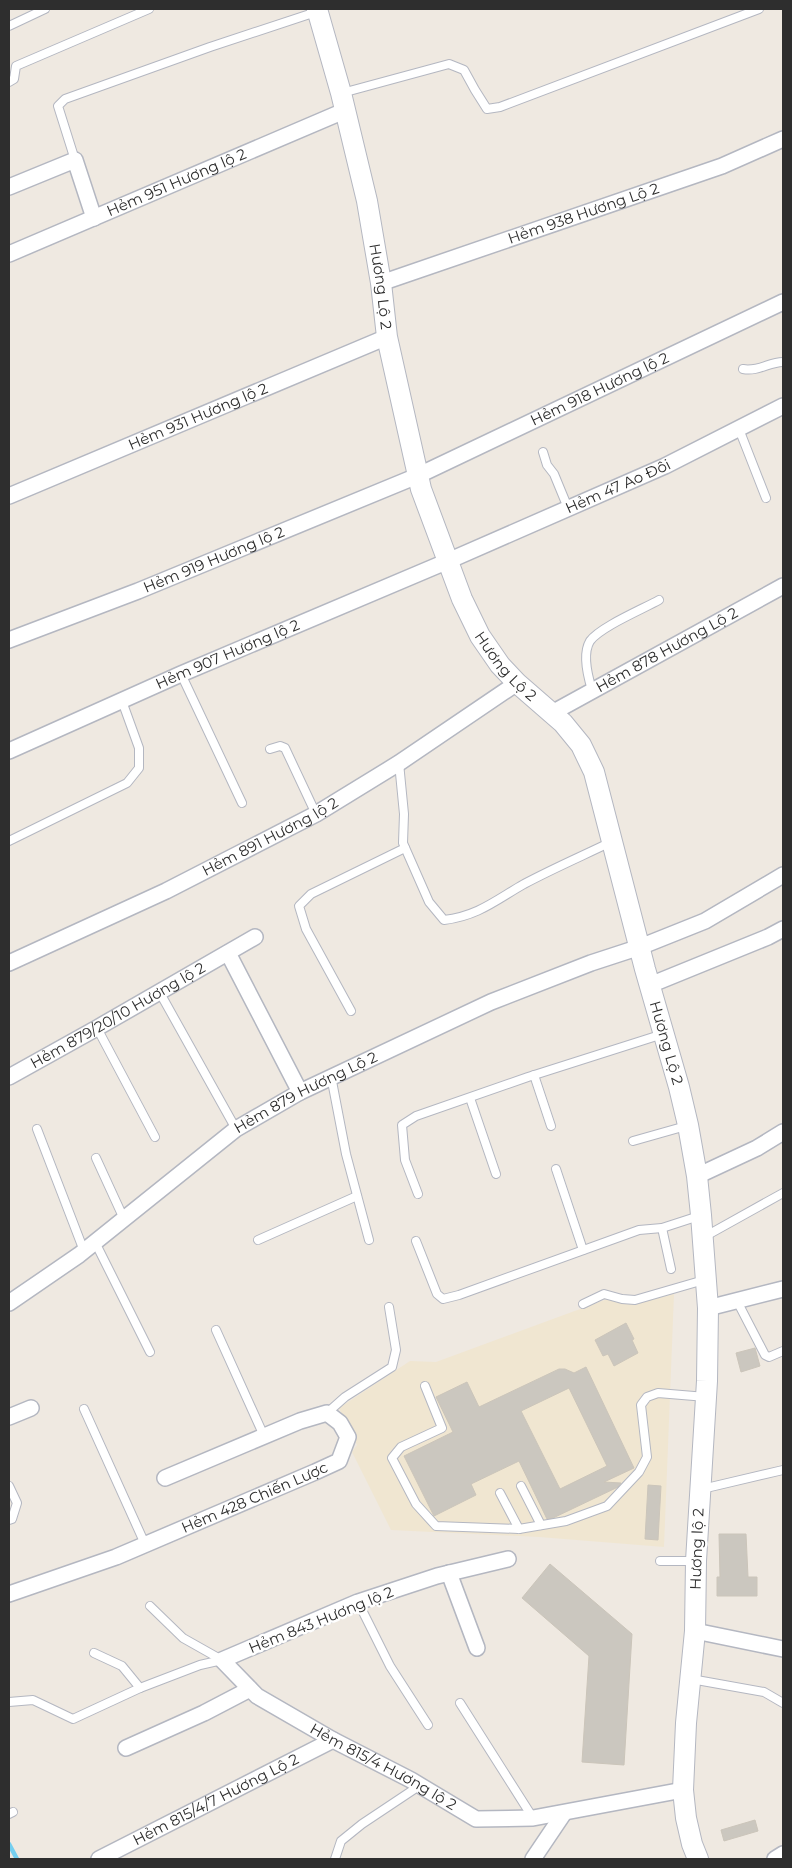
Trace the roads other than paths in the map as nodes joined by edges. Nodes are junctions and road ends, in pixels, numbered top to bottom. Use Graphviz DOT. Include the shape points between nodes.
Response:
graph roads {
  1 [pos="45,9"];
  2 [pos="148,9"];
  3 [pos="758,9"];
  4 [pos="318,10"];
  5 [pos="9,26"];
  6 [pos="9,82"];
  7 [pos="342,102"];
  8 [pos="783,139"];
  9 [pos="75,160"];
  10 [pos="9,187"];
  11 [pos="94,218"];
  12 [pos="9,254"];
  13 [pos="381,283"];
  14 [pos="783,302"];
  15 [pos="387,337"];
  16 [pos="783,362"];
  17 [pos="743,369"];
  18 [pos="783,406"];
  19 [pos="739,428"];
  20 [pos="543,452"];
  21 [pos="417,476"];
  22 [pos="9,496"];
  23 [pos="766,498"];
  24 [pos="568,508"];
  25 [pos="448,561"];
  26 [pos="783,586"];
  27 [pos="660,600"];
  28 [pos="9,640"];
  29 [pos="181,674"];
  30 [pos="517,683"];
  31 [pos="592,690"];
  32 [pos="122,701"];
  33 [pos="552,713"];
  34 [pos="270,748"];
  35 [pos="9,751"];
  36 [pos="399,764"];
  37 [pos="242,803"];
  38 [pos="316,814"];
  39 [pos="9,841"];
  40 [pos="612,842"];
  41 [pos="405,848"];
  42 [pos="783,875"];
  43 [pos="783,928"];
  44 [pos="255,937"];
  45 [pos="640,947"];
  46 [pos="228,953"];
  47 [pos="9,963"];
  48 [pos="650,985"];
  49 [pos="160,993"];
  50 [pos="351,1011"];
  51 [pos="98,1028"];
  52 [pos="664,1033"];
  53 [pos="534,1075"];
  54 [pos="331,1076"];
  55 [pos="9,1077"];
  56 [pos="300,1092"];
  57 [pos="470,1098"];
  58 [pos="688,1125"];
  59 [pos="550,1126"];
  60 [pos="37,1129"];
  61 [pos="236,1129"];
  62 [pos="783,1132"];
  63 [pos="155,1137"];
  64 [pos="633,1141"];
  65 [pos="96,1158"];
  66 [pos="556,1169"];
  67 [pos="496,1174"];
  68 [pos="697,1176"];
  69 [pos="783,1193"];
  70 [pos="418,1194"];
  71 [pos="357,1196"];
  72 [pos="701,1216"];
  73 [pos="124,1219"];
  74 [pos="662,1228"];
  75 [pos="702,1238"];
  76 [pos="258,1240"];
  77 [pos="369,1240"];
  78 [pos="416,1241"];
  79 [pos="90,1247"];
  80 [pos="583,1250"];
  81 [pos="671,1269"];
  82 [pos="706,1279"];
  83 [pos="783,1288"];
  84 [pos="737,1301"];
  85 [pos="9,1303"];
  86 [pos="583,1304"];
  87 [pos="388,1307"];
  88 [pos="708,1308"];
  89 [pos="216,1330"];
  90 [pos="783,1351"];
  91 [pos="150,1352"];
  92 [pos="425,1386"];
  93 [pos="706,1397"];
  94 [pos="31,1408"];
  95 [pos="84,1409"];
  96 [pos="327,1413"];
  97 [pos="9,1417"];
  98 [pos="264,1436"];
  99 [pos="783,1470"];
  100 [pos="165,1478"];
  101 [pos="9,1486"];
  102 [pos="521,1486"];
  103 [pos="700,1489"];
  104 [pos="500,1493"];
  105 [pos="9,1520"];
  106 [pos="541,1525"];
  107 [pos="518,1530"];
  108 [pos="145,1544"];
  109 [pos="508,1559"];
  110 [pos="660,1561"];
  111 [pos="696,1561"];
  112 [pos="449,1573"];
  113 [pos="9,1594"];
  114 [pos="358,1602"];
  115 [pos="150,1606"];
  116 [pos="695,1631"];
  117 [pos="477,1648"];
  118 [pos="783,1649"];
  119 [pos="94,1653"];
  120 [pos="222,1660"];
  121 [pos="691,1679"];
  122 [pos="140,1688"];
  123 [pos="250,1689"];
  124 [pos="9,1702"];
  125 [pos="460,1703"];
  126 [pos="783,1703"];
  127 [pos="428,1725"];
  128 [pos="332,1740"];
  129 [pos="126,1748"];
  130 [pos="419,1786"];
  131 [pos="683,1790"];
  132 [pos="564,1813"];
  133 [pos="533,1818"];
  134 [pos="544,1845"];
  135 [pos="783,1854"];
  136 [pos="100,1859"];
  137 [pos="335,1859"];
  138 [pos="533,1859"];
  139 [pos="551,1859"];
  140 [pos="698,1859"];
  141 [pos="775,1859"];
  1 -- 5 [label="lane"];
  2 -- 6 [label="lane" via="16,66 14,79"];
  3 -- 7 [label="lane" via="500,107 487,109 464,70 449,64"];
  4 -- 7 [label="main road, Hương Lộ 2"];
  4 -- 9 [label="lane" via="65,99 58,106"];
  7 -- 11 [label="street, Hẻm 951 Hương lộ 2"];
  7 -- 13 [label="main road, Hương Lộ 2" via="367,201"];
  8 -- 13 [label="street, Hẻm 938 Hương Lộ 2" via="722,166"];
  9 -- 10 [label="street"];
  9 -- 11 [label="street"];
  11 -- 12 [label="street, Hẻm 951 Hương lộ 2"];
  13 -- 15 [label="main road, Hương Lộ 2"];
  14 -- 21 [label="street, Hẻm 918 Hương lộ 2"];
  15 -- 21 [label="main road, Hương Lộ 2"];
  15 -- 22 [label="street, Hẻm 931 Hương lộ 2"];
  16 -- 17 [label="lane" via="752,371"];
  18 -- 19 [label="street, Hẻm 47 Ao Đôi"];
  19 -- 23 [label="lane"];
  19 -- 24 [label="street, Hẻm 47 Ao Đôi" via="665,466"];
  20 -- 24 [label="lane"];
  21 -- 25 [label="main road, Hương Lộ 2"];
  21 -- 28 [label="street, Hẻm 919 Hương lộ 2" via="138,591"];
  24 -- 25 [label="street, Hẻm 47 Ao Đôi"];
  25 -- 29 [label="street, Hẻm 907 Hương lộ 2"];
  25 -- 30 [label="main road, Hương Lộ 2" via="480,636"];
  26 -- 31 [label="street, Hẻm 878 Hương Lộ 2"];
  27 -- 31 [label="lane" via="598,633 589,643 587,672"];
  29 -- 32 [label="street, Hẻm 907 Hương lộ 2"];
  29 -- 37 [label="lane"];
  30 -- 33 [label="main road, Hương Lộ 2"];
  30 -- 36 [label="street, Hẻm 891 Hương lộ 2"];
  31 -- 33 [label="street, Hẻm 878 Hương Lộ 2"];
  32 -- 35 [label="street, Hẻm 907 Hương lộ 2"];
  32 -- 39 [label="lane" via="139,748 139,768 127,783"];
  33 -- 40 [label="main road, Hương Lộ 2" via="581,744 594,772"];
  34 -- 38 [label="lane" via="285,748"];
  36 -- 38 [label="street, Hẻm 891 Hương lộ 2"];
  36 -- 41 [label="lane"];
  38 -- 47 [label="street, Hẻm 891 Hương lộ 2" via="166,891"];
  40 -- 41 [label="lane" via="524,884 493,904 462,918 444,920 429,902"];
  40 -- 45 [label="main road, Hương Lộ 2"];
  41 -- 50 [label="lane" via="311,894 300,906 306,929"];
  42 -- 45 [label="street, Hẻm 879 Hương Lộ 2" via="705,921"];
  43 -- 48 [label="street" via="768,938"];
  44 -- 46 [label="street, Hẻm 879/20/10 Hương lộ 2"];
  45 -- 48 [label="main road, Hương Lộ 2"];
  45 -- 54 [label="street, Hẻm 879 Hương Lộ 2" via="491,1002"];
  46 -- 49 [label="street, Hẻm 879/20/10 Hương lộ 2"];
  46 -- 56 [label="street"];
  48 -- 52 [label="main road, Hương Lộ 2"];
  49 -- 51 [label="street, Hẻm 879/20/10 Hương lộ 2"];
  49 -- 61 [label="lane"];
  51 -- 55 [label="street, Hẻm 879/20/10 Hương lộ 2"];
  51 -- 63 [label="lane"];
  52 -- 53 [label="lane"];
  52 -- 58 [label="main road, Hương Lộ 2"];
  53 -- 57 [label="lane"];
  53 -- 59 [label="lane"];
  54 -- 56 [label="street, Hẻm 879 Hương Lộ 2"];
  54 -- 71 [label="lane"];
  56 -- 61 [label="street, Hẻm 879 Hương Lộ 2"];
  57 -- 67 [label="lane"];
  57 -- 70 [label="lane" via="416,1116 402,1125 405,1160"];
  58 -- 64 [label="lane"];
  58 -- 68 [label="main road, Hương Lộ 2"];
  60 -- 79 [label="lane"];
  61 -- 73 [label="street, Hẻm 879 Hương Lộ 2"];
  62 -- 68 [label="street"];
  65 -- 73 [label="lane"];
  66 -- 80 [label="lane"];
  68 -- 72 [label="main road, Hương Lộ 2"];
  69 -- 75 [label="lane"];
  71 -- 76 [label="lane"];
  71 -- 77 [label="lane"];
  72 -- 74 [label="lane"];
  72 -- 75 [label="main road, Hương Lộ 2"];
  73 -- 79 [label="street, Hẻm 879 Hương Lộ 2"];
  74 -- 80 [label="lane" via="639,1230"];
  74 -- 81 [label="lane"];
  75 -- 82 [label="main road, Hương Lộ 2"];
  78 -- 80 [label="lane" via="437,1294 443,1299"];
  79 -- 85 [label="street, Hẻm 879 Hương Lộ 2"];
  79 -- 91 [label="lane"];
  82 -- 86 [label="lane" via="635,1300 604,1294"];
  82 -- 88 [label="main road, Hương Lộ 2"];
  83 -- 84 [label="street"];
  84 -- 88 [label="street"];
  84 -- 90 [label="lane" via="765,1354 769,1357"];
  87 -- 96 [label="lane" via="396,1350 392,1367 345,1397"];
  88 -- 93 [label="main road, Hương lộ 2"];
  89 -- 98 [label="lane"];
  92 -- 107 [label="lane" via="442,1428 401,1447 392,1458 416,1504 436,1526"];
  93 -- 103 [label="main road, Hương lộ 2"];
  93 -- 106 [label="lane" via="658,1393 648,1397 641,1405 647,1457 639,1472 607,1506 566,1521"];
  94 -- 97 [label="street"];
  95 -- 108 [label="lane"];
  96 -- 98 [label="street"];
  96 -- 108 [label="street, Hẻm 428 Chiến Lược" via="340,1423 348,1437 339,1460"];
  98 -- 100 [label="street"];
  99 -- 103 [label="lane"];
  101 -- 105 [label="lane" via="17,1503"];
  102 -- 106 [label="lane"];
  103 -- 111 [label="main road, Hương lộ 2"];
  104 -- 107 [label="lane"];
  106 -- 107 [label="lane"];
  108 -- 113 [label="street, Hẻm 428 Chiến Lược"];
  109 -- 112 [label="street, Hẻm 843 Hương lộ 2"];
  110 -- 111 [label="lane"];
  111 -- 116 [label="main road, Hương lộ 2"];
  112 -- 114 [label="street, Hẻm 843 Hương lộ 2"];
  112 -- 117 [label="street"];
  114 -- 120 [label="street, Hẻm 843 Hương lộ 2"];
  114 -- 127 [label="lane" via="390,1666"];
  115 -- 120 [label="lane" via="183,1638"];
  116 -- 118 [label="street"];
  116 -- 121 [label="main road, Hương lộ 2"];
  119 -- 122 [label="lane" via="122,1666"];
  120 -- 122 [label="lane"];
  120 -- 123 [label="street, Hẻm 815/4 Hương lộ 2"];
  121 -- 126 [label="lane" via="764,1692"];
  121 -- 131 [label="main road, Hương lộ 2"];
  122 -- 124 [label="lane" via="73,1719 33,1700"];
  123 -- 128 [label="street, Hẻm 815/4 Hương lộ 2"];
  123 -- 129 [label="street"];
  125 -- 133 [label="lane"];
  128 -- 130 [label="street, Hẻm 815/4 Hương lộ 2"];
  128 -- 136 [label="street, Hẻm 815/4/7 Hương Lộ 2"];
  130 -- 133 [label="street, Hẻm 815/4 Hương lộ 2" via="476,1819"];
  130 -- 137 [label="lane" via="341,1841"];
  131 -- 132 [label="street, Hẻm 815/4 Hương lộ 2"];
  131 -- 140 [label="main road" via="686,1818"];
  132 -- 133 [label="street, Hẻm 815/4 Hương lộ 2"];
  132 -- 134 [label="street"];
  134 -- 138 [label="street"];
  134 -- 139 [label="street"];
  135 -- 141 [label="street"];
}
